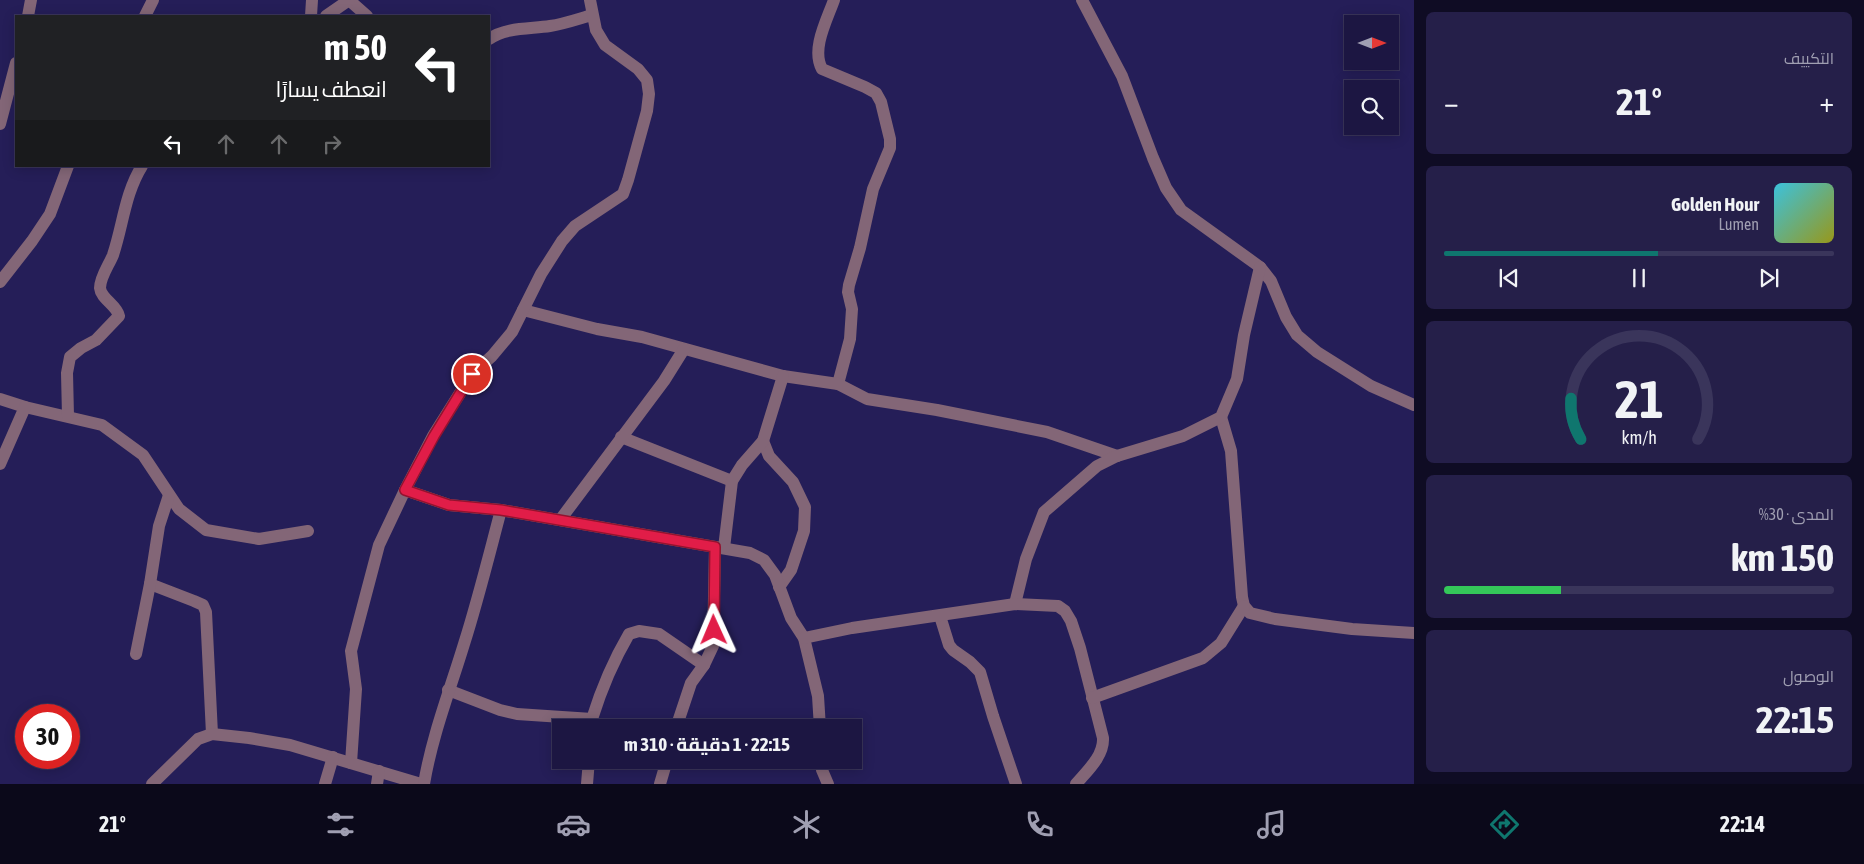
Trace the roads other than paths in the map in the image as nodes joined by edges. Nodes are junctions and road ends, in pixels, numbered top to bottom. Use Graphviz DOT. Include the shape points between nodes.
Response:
graph roads {
  1 [pos="30,0"];
  2 [pos="312,0"];
  3 [pos="349,0"];
  4 [pos="590,0"];
  5 [pos="834,0"];
  6 [pos="1082,0"];
  7 [pos="28,15"];
  8 [pos="311,15"];
  9 [pos="327,15"];
  10 [pos="366,15"];
  11 [pos="592,15"];
  12 [pos="490,37"];
  13 [pos="15,67"];
  14 [pos="0,124"];
  15 [pos="68,167"];
  16 [pos="142,167"];
  17 [pos="1260,267"];
  18 [pos="0,282"];
  19 [pos="523,310"];
  20 [pos="684,349"];
  21 [pos="783,376"];
  22 [pos="838,384"];
  23 [pos="0,399"];
  24 [pos="1414,405"];
  25 [pos="25,407"];
  26 [pos="68,416"];
  27 [pos="1220,417"];
  28 [pos="621,437"];
  29 [pos="763,441"];
  30 [pos="1117,456"];
  31 [pos="0,464"];
  32 [pos="732,481"];
  33 [pos="405,490"];
  34 [pos="169,495"];
  35 [pos="501,510"];
  36 [pos="560,520"];
  37 [pos="308,531"];
  38 [pos="720,547"];
  39 [pos="150,584"];
  40 [pos="779,586"];
  41 [pos="1015,604"];
  42 [pos="1244,606"];
  43 [pos="940,616"];
  44 [pos="1414,633"];
  45 [pos="804,638"];
  46 [pos="136,654"];
  47 [pos="704,665"];
  48 [pos="448,690"];
  49 [pos="1092,698"];
  50 [pos="559,719"];
  51 [pos="593,719"];
  52 [pos="679,719"];
  53 [pos="819,719"];
  54 [pos="212,734"];
  55 [pos="333,757"];
  56 [pos="351,763"];
  57 [pos="588,769"];
  58 [pos="664,769"];
  59 [pos="822,769"];
  60 [pos="378,778"];
  61 [pos="152,784"];
  62 [pos="325,784"];
  63 [pos="422,784"];
  64 [pos="587,784"];
  65 [pos="660,784"];
  66 [pos="828,784"];
  67 [pos="1016,784"];
  68 [pos="1076,784"];
  1 -- 7 [label="street"];
  2 -- 8 [label="street"];
  3 -- 9 [label="street"];
  3 -- 10 [label="street"];
  4 -- 11 [label="street"];
  5 -- 22 [label="street" via="818,51 819,64 822,69 876,93 890,139 890,148 873,189 849,285 852,309 850,339"];
  6 -- 17 [label="street" via="1122,76 1166,188 1181,210"];
  11 -- 12 [label="street"];
  11 -- 19 [label="street" via="605,45 638,69 647,80 647,111 623,194 575,226 562,241"];
  13 -- 14 [label="street"];
  15 -- 18 [label="street" via="50,214"];
  16 -- 26 [label="street" via="124,209 100,290 119,316 96,340 70,357"];
  17 -- 24 [label="street" via="1271,281 1297,335 1370,386"];
  17 -- 27 [label="street" via="1237,379"];
  19 -- 20 [label="street"];
  19 -- 33 [label="street" via="512,332 472,374"];
  20 -- 21 [label="street"];
  20 -- 28 [label="street"];
  21 -- 22 [label="street"];
  21 -- 29 [label="street"];
  22 -- 30 [label="street" via="867,399 1047,432"];
  23 -- 25 [label="street"];
  25 -- 26 [label="street"];
  25 -- 31 [label="street"];
  26 -- 34 [label="street" via="102,425 143,455"];
  27 -- 30 [label="street" via="1183,436"];
  27 -- 42 [label="street" via="1231,451"];
  28 -- 32 [label="street"];
  28 -- 36 [label="street"];
  29 -- 32 [label="street"];
  29 -- 40 [label="street" via="769,456 793,482 805,507 804,531 791,570"];
  30 -- 41 [label="street" via="1097,466 1044,512 1026,559"];
  32 -- 38 [label="street"];
  33 -- 35 [label="street" via="449,505"];
  33 -- 56 [label="street" via="379,545 351,651 356,689"];
  34 -- 37 [label="street" via="179,509 206,530 259,539"];
  34 -- 39 [label="street" via="159,526"];
  35 -- 36 [label="street"];
  35 -- 48 [label="street" via="464,646"];
  36 -- 38 [label="street"];
  38 -- 40 [label="street" via="750,553 764,560 775,574"];
  38 -- 47 [label="street" via="713,646"];
  39 -- 46 [label="street"];
  39 -- 54 [label="street" via="194,601 206,612"];
  40 -- 45 [label="street" via="791,618"];
  41 -- 43 [label="street"];
  41 -- 49 [label="street" via="1058,606 1065,611 1080,648"];
  42 -- 44 [label="street" via="1250,613 1275,619"];
  42 -- 49 [label="street" via="1221,642 1203,658"];
  43 -- 45 [label="street"];
  43 -- 67 [label="street" via="948,645 980,672"];
  45 -- 53 [label="street" via="818,696"];
  47 -- 51 [label="street" via="659,634 629,634 613,661"];
  47 -- 52 [label="street" via="691,683"];
  48 -- 50 [label="street" via="500,710"];
  48 -- 63 [label="street"];
  49 -- 68 [label="street" via="1103,746"];
  54 -- 55 [label="street" via="282,744"];
  54 -- 61 [label="street" via="198,739"];
  55 -- 56 [label="street"];
  55 -- 62 [label="street"];
  56 -- 60 [label="street"];
  57 -- 64 [label="street"];
  58 -- 65 [label="street"];
  59 -- 66 [label="street"];
  60 -- 63 [label="street"];
}
